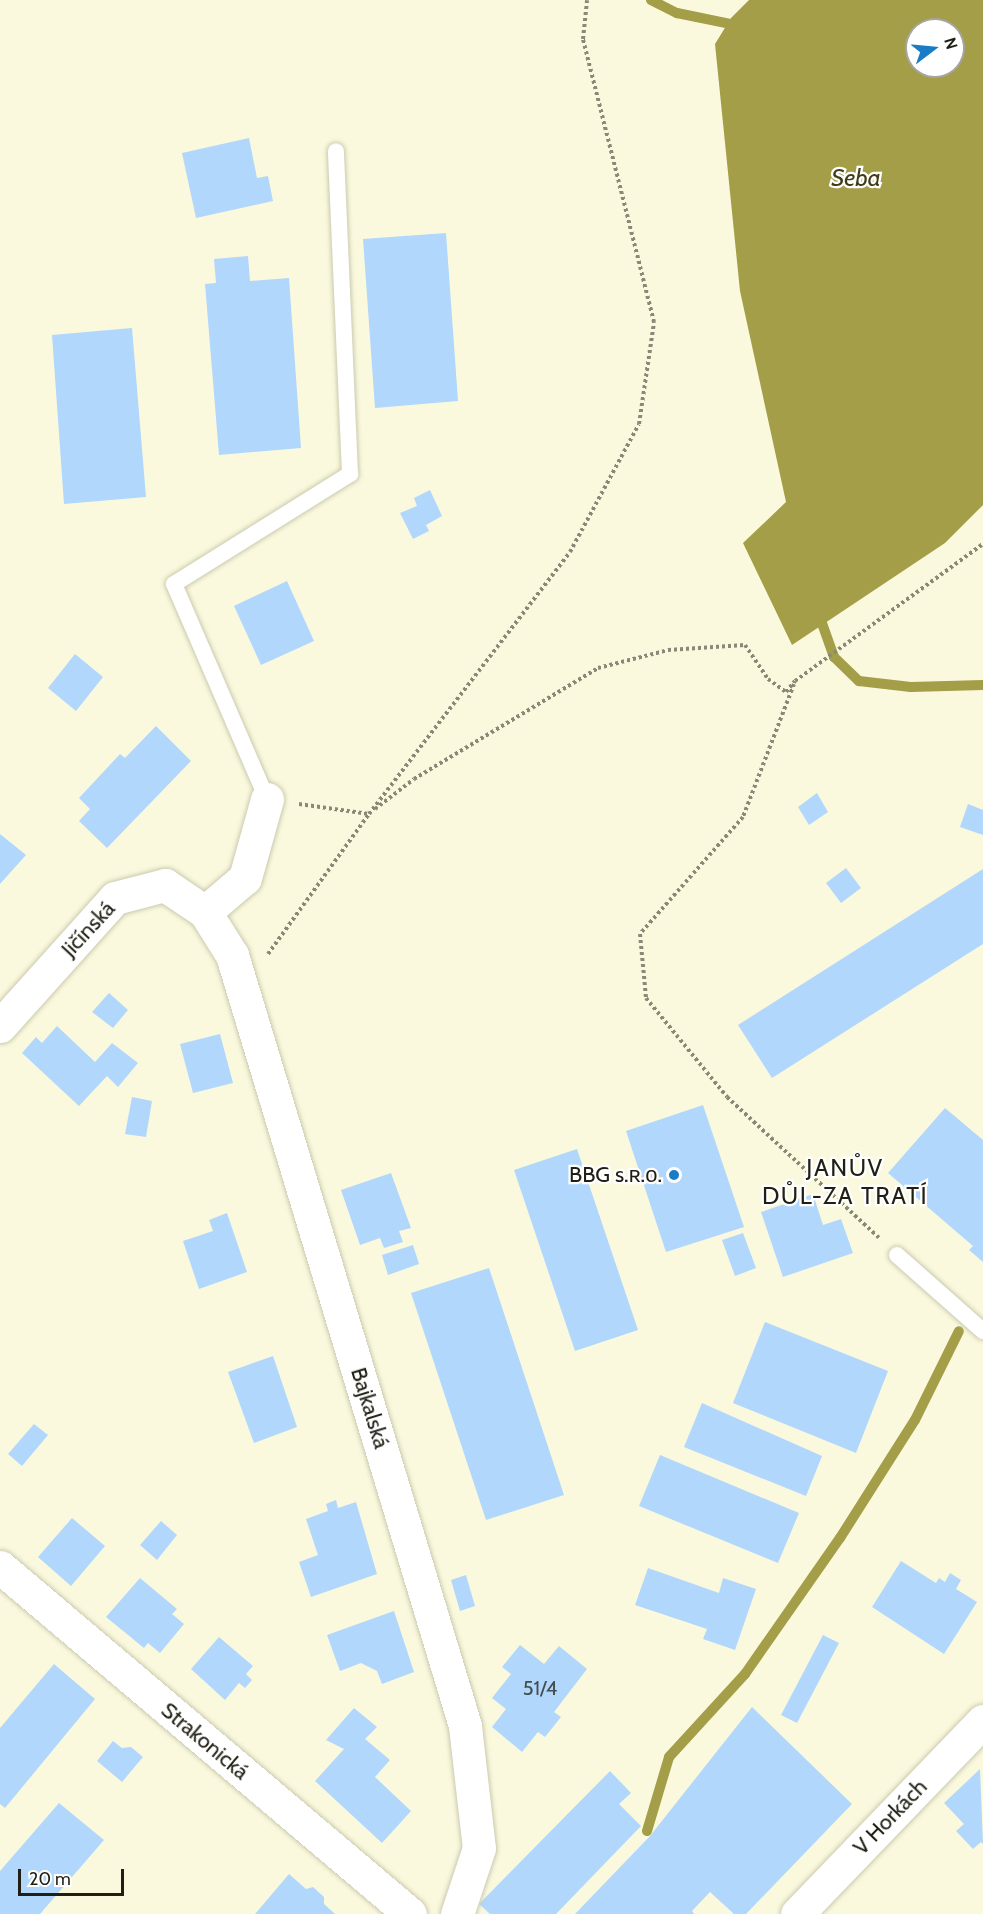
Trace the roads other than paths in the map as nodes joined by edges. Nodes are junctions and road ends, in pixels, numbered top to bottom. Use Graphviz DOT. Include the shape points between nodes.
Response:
graph roads {
  1 [pos="336,151"];
  2 [pos="267,799"];
  3 [pos="205,912"];
  4 [pos="0,1026"];
  5 [pos="897,1255"];
  6 [pos="983,1331"];
  7 [pos="0,1567"];
  8 [pos="982,1724"];
  9 [pos="410,1914"];
  10 [pos="457,1914"];
  11 [pos="797,1914"];
  1 -- 2 [label="lane" via="350,474 174,584"];
  2 -- 3 [label="street" via="245,878"];
  3 -- 4 [label="street, Jičínská" via="165,885 115,898"];
  3 -- 10 [label="street, Bajkalská" via="232,955 465,1726 479,1848"];
  5 -- 6 [label="lane"];
  7 -- 9 [label="street, Strakonická"];
  8 -- 11 [label="street, V Horkách"];
}
